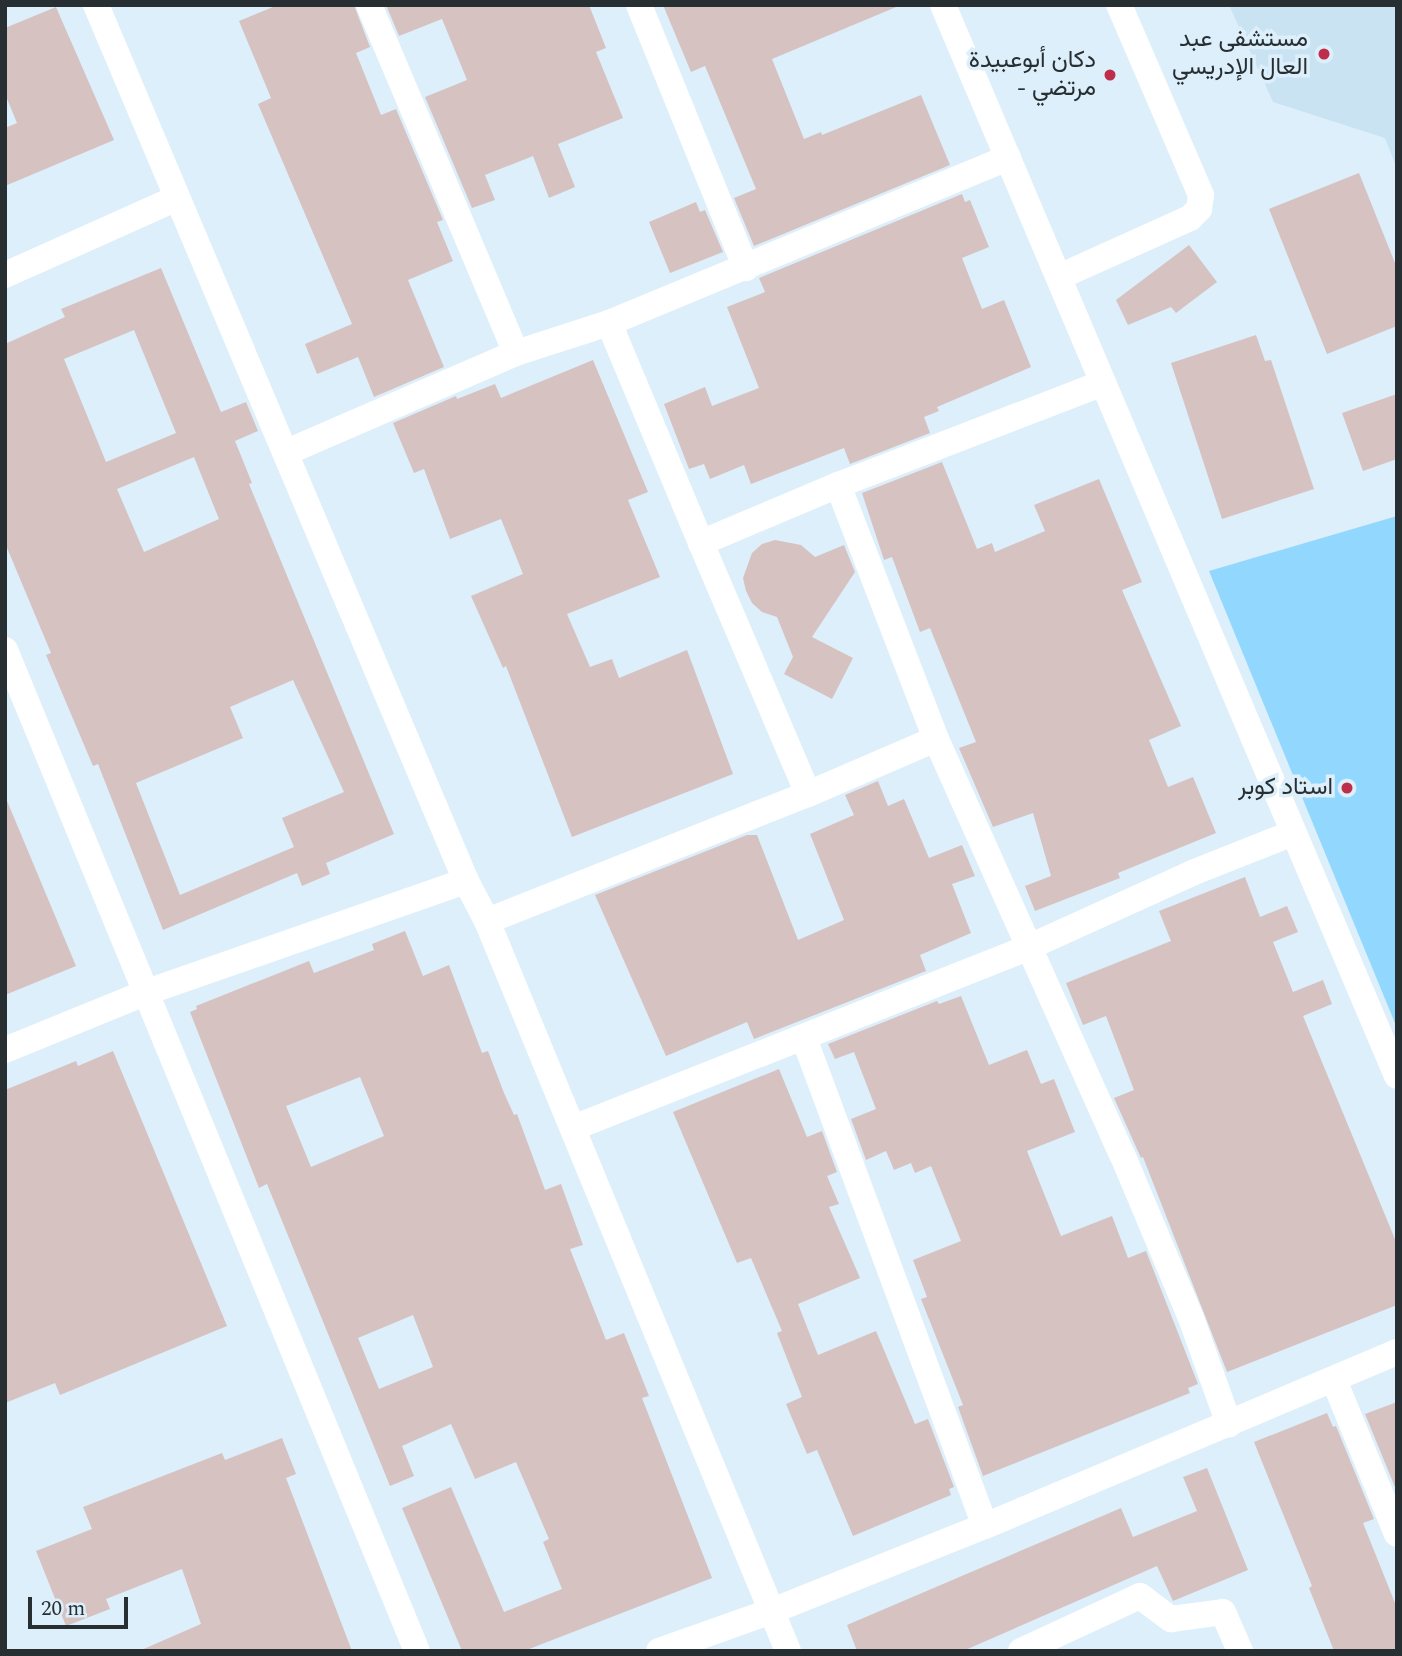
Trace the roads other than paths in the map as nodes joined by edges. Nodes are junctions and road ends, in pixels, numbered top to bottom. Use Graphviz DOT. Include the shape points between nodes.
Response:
graph roads {
  1 [pos="96,5"];
  2 [pos="369,5"];
  3 [pos="639,5"];
  4 [pos="943,5"];
  5 [pos="1119,5"];
  6 [pos="1008,158"];
  7 [pos="177,198"];
  8 [pos="746,268"];
  9 [pos="5,275"];
  10 [pos="1059,277"];
  11 [pos="609,323"];
  12 [pos="516,354"];
  13 [pos="1103,383"];
  14 [pos="287,452"];
  15 [pos="838,485"];
  16 [pos="701,543"];
  17 [pos="5,650"];
  18 [pos="936,739"];
  19 [pos="808,794"];
  20 [pos="1293,833"];
  21 [pos="466,881"];
  22 [pos="487,921"];
  23 [pos="1027,948"];
  24 [pos="147,992"];
  25 [pos="804,1038"];
  26 [pos="5,1050"];
  27 [pos="1397,1076"];
  28 [pos="573,1128"];
  29 [pos="1397,1352"];
  30 [pos="1334,1380"];
  31 [pos="1229,1424"];
  32 [pos="985,1527"];
  33 [pos="1397,1534"];
  34 [pos="772,1611"];
  35 [pos="417,1651"];
  36 [pos="659,1651"];
  37 [pos="788,1651"];
  38 [pos="1021,1651"];
  39 [pos="1240,1651"];
  1 -- 7 [label="street"];
  2 -- 12 [label="street"];
  3 -- 8 [label="street"];
  4 -- 6 [label="street"];
  5 -- 10 [label="street" via="1201,195 1199,209 1190,218"];
  6 -- 8 [label="street"];
  6 -- 10 [label="street"];
  7 -- 9 [label="street"];
  7 -- 14 [label="street"];
  8 -- 11 [label="street"];
  10 -- 13 [label="street"];
  11 -- 12 [label="street"];
  11 -- 16 [label="street"];
  12 -- 14 [label="street"];
  13 -- 15 [label="street"];
  13 -- 20 [label="street"];
  14 -- 21 [label="street"];
  15 -- 16 [label="street"];
  15 -- 18 [label="street"];
  16 -- 19 [label="street"];
  17 -- 24 [label="street"];
  18 -- 19 [label="street"];
  18 -- 23 [label="street"];
  19 -- 22 [label="street"];
  20 -- 23 [label="street"];
  20 -- 27 [label="street"];
  21 -- 22 [label="street"];
  21 -- 24 [label="street"];
  22 -- 28 [label="street"];
  23 -- 25 [label="street"];
  23 -- 31 [label="street" via="1122,1154 1191,1318"];
  24 -- 26 [label="street"];
  24 -- 35 [label="street"];
  25 -- 28 [label="street"];
  25 -- 32 [label="street"];
  28 -- 34 [label="street"];
  29 -- 30 [label="street"];
  30 -- 31 [label="street"];
  30 -- 33 [label="street"];
  31 -- 32 [label="street"];
  32 -- 34 [label="street"];
  34 -- 36 [label="street"];
  34 -- 37 [label="street"];
  38 -- 39 [label="street" via="1140,1596 1171,1619 1223,1612"];
}
